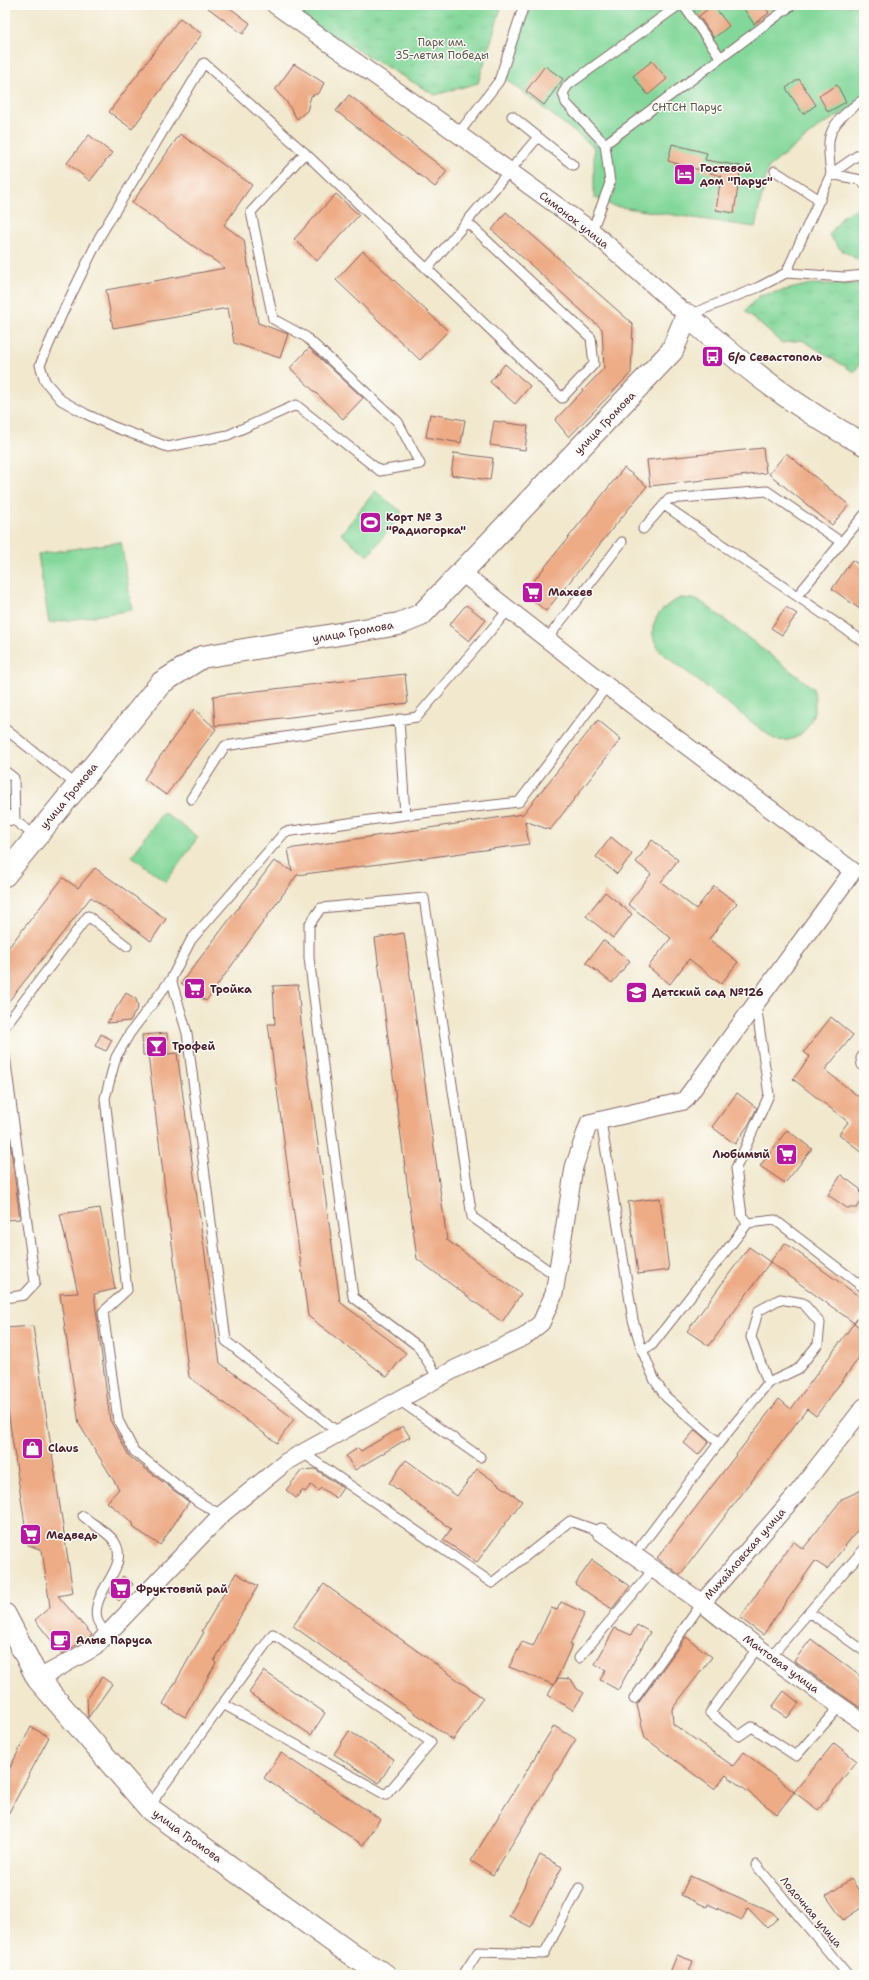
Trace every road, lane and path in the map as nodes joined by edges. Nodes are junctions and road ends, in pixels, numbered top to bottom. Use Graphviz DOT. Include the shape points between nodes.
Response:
graph roads {
  1 [pos="275,5"];
  2 [pos="524,5"];
  3 [pos="679,5"];
  4 [pos="683,5"];
  5 [pos="792,5"];
  6 [pos="721,58"];
  7 [pos="864,99"];
  8 [pos="512,116"];
  9 [pos="458,134"];
  10 [pos="538,137"];
  11 [pos="605,144"];
  12 [pos="864,151"];
  13 [pos="305,153"];
  14 [pos="573,165"];
  15 [pos="510,171"];
  16 [pos="775,171"];
  17 [pos="831,174"];
  18 [pos="864,184"];
  19 [pos="820,200"];
  20 [pos="466,222"];
  21 [pos="592,231"];
  22 [pos="428,269"];
  23 [pos="786,273"];
  24 [pos="864,274"];
  25 [pos="687,315"];
  26 [pos="864,444"];
  27 [pos="664,505"];
  28 [pos="864,515"];
  29 [pos="643,529"];
  30 [pos="622,542"];
  31 [pos="841,542"];
  32 [pos="462,573"];
  33 [pos="797,596"];
  34 [pos="508,609"];
  35 [pos="547,639"];
  36 [pos="864,642"];
  37 [pos="607,686"];
  38 [pos="399,719"];
  39 [pos="5,729"];
  40 [pos="5,771"];
  41 [pos="78,786"];
  42 [pos="191,799"];
  43 [pos="5,813"];
  44 [pos="405,815"];
  45 [pos="5,819"];
  46 [pos="15,820"];
  47 [pos="36,836"];
  48 [pos="5,875"];
  49 [pos="127,946"];
  50 [pos="171,979"];
  51 [pos="756,1004"];
  52 [pos="5,1026"];
  53 [pos="864,1054"];
  54 [pos="5,1056"];
  55 [pos="864,1066"];
  56 [pos="601,1121"];
  57 [pos="748,1223"];
  58 [pos="558,1277"];
  59 [pos="864,1288"];
  60 [pos="5,1298"];
  61 [pos="642,1350"];
  62 [pos="438,1378"];
  63 [pos="768,1383"];
  64 [pos="399,1400"];
  65 [pos="863,1410"];
  66 [pos="339,1433"];
  67 [pos="719,1443"];
  68 [pos="303,1453"];
  69 [pos="480,1457"];
  70 [pos="221,1515"];
  71 [pos="83,1516"];
  72 [pos="601,1532"];
  73 [pos="641,1546"];
  74 [pos="864,1549"];
  75 [pos="653,1570"];
  76 [pos="702,1602"];
  77 [pos="809,1612"];
  78 [pos="5,1614"];
  79 [pos="107,1635"];
  80 [pos="864,1651"];
  81 [pos="764,1652"];
  82 [pos="579,1658"];
  83 [pos="38,1680"];
  84 [pos="634,1699"];
  85 [pos="223,1704"];
  86 [pos="839,1707"];
  87 [pos="863,1723"];
  88 [pos="151,1810"];
  89 [pos="756,1865"];
  90 [pos="579,1888"];
  91 [pos="385,1975"];
  92 [pos="463,1975"];
  93 [pos="848,1975"];
  1 -- 9 [label="street, Симонок улица"];
  2 -- 9 [label="lane" via="499,81"];
  3 -- 11 [label="lane" via="568,85 563,93 566,103"];
  4 -- 6 [label="lane"];
  5 -- 6 [label="lane"];
  6 -- 11 [label="lane"];
  7 -- 17 [label="lane" via="847,112 835,126 828,141"];
  8 -- 10 [label="lane"];
  9 -- 15 [label="street, Симонок улица"];
  10 -- 14 [label="lane"];
  10 -- 15 [label="lane"];
  11 -- 21 [label="lane" via="610,183"];
  12 -- 17 [label="lane"];
  13 -- 13 [label="lane" via="204,63 100,236 40,365 45,381 61,400 114,427 168,447 228,435 296,405 380,470 420,464 398,422 306,337 273,319 251,212"];
  13 -- 22 [label="lane"];
  15 -- 20 [label="lane"];
  15 -- 21 [label="street, Симонок улица"];
  16 -- 19 [label="lane"];
  17 -- 18 [label="lane" via="861,180"];
  17 -- 19 [label="lane"];
  19 -- 23 [label="lane"];
  20 -- 22 [label="lane"];
  20 -- 22 [label="lane" via="591,338 594,364 562,398"];
  21 -- 25 [label="street, Симонок улица"];
  23 -- 24 [label="lane" via="844,277"];
  23 -- 25 [label="lane" via="759,287"];
  25 -- 26 [label="street, Симонок улица" via="757,376 794,403"];
  25 -- 32 [label="street, улица Громова" via="672,351"];
  27 -- 29 [label="lane"];
  27 -- 31 [label="lane" via="669,499 767,491"];
  27 -- 33 [label="lane"];
  28 -- 31 [label="lane"];
  30 -- 35 [label="lane"];
  31 -- 33 [label="lane"];
  32 -- 34 [label="street"];
  32 -- 41 [label="street, улица Громова" via="421,615 399,624 202,657 161,683"];
  33 -- 36 [label="lane"];
  34 -- 35 [label="street"];
  34 -- 38 [label="lane" via="417,717"];
  35 -- 37 [label="street"];
  37 -- 44 [label="lane" via="519,802"];
  37 -- 51 [label="street" via="853,871"];
  38 -- 42 [label="lane" via="225,746"];
  38 -- 44 [label="lane"];
  39 -- 41 [label="lane"];
  40 -- 46 [label="lane" via="14,778"];
  41 -- 47 [label="street, улица Громова"];
  43 -- 46 [label="lane"];
  44 -- 50 [label="lane" via="285,832 191,940"];
  45 -- 46 [label="lane"];
  46 -- 47 [label="lane"];
  47 -- 48 [label="street, улица Громова"];
  49 -- 52 [label="lane" via="88,916"];
  50 -- 66 [label="lane" via="187,1033 226,1341"];
  50 -- 70 [label="lane" via="130,1033 116,1057 105,1098 127,1290 103,1312 118,1420 134,1451 197,1501"];
  51 -- 56 [label="street" via="684,1101"];
  51 -- 57 [label="lane" via="769,1095 736,1168 742,1216"];
  53 -- 55 [label="lane" via="861,1058"];
  54 -- 60 [label="lane" via="35,1283 24,1295"];
  56 -- 58 [label="street" via="589,1123 574,1167"];
  56 -- 61 [label="lane" via="633,1320"];
  57 -- 59 [label="lane" via="775,1220"];
  57 -- 61 [label="lane" via="652,1345"];
  58 -- 62 [label="street" via="554,1294 541,1323 524,1337"];
  58 -- 62 [label="lane" via="472,1217 424,898 321,908 309,925 309,958 353,1297 418,1346"];
  61 -- 67 [label="lane" via="655,1381 666,1397"];
  62 -- 64 [label="street"];
  63 -- 63 [label="lane" via="798,1369 818,1344 820,1323 803,1303 780,1299 758,1312 751,1337"];
  63 -- 67 [label="lane"];
  64 -- 66 [label="street"];
  64 -- 69 [label="lane"];
  65 -- 76 [label="street, Михайловская улица" via="795,1496"];
  66 -- 68 [label="street"];
  67 -- 73 [label="lane"];
  68 -- 70 [label="street" via="286,1462"];
  68 -- 72 [label="lane" via="492,1583 570,1521"];
  70 -- 79 [label="street"];
  71 -- 79 [label="lane" via="114,1540 119,1551 119,1562 97,1607 97,1619"];
  72 -- 75 [label="street, Михайловская улица"];
  74 -- 77 [label="lane"];
  75 -- 76 [label="street, Михайловская улица"];
  75 -- 82 [label="lane"];
  76 -- 81 [label="street, Мачтовая улица"];
  76 -- 84 [label="lane"];
  77 -- 80 [label="lane"];
  77 -- 81 [label="lane"];
  78 -- 83 [label="street, улица Громова"];
  79 -- 83 [label="street" via="95,1647"];
  81 -- 86 [label="street, Мачтовая улица"];
  81 -- 86 [label="lane" via="710,1713 739,1736 752,1727 796,1756"];
  83 -- 88 [label="street, улица Громова"];
  85 -- 85 [label="lane" via="273,1634 431,1742 386,1795"];
  85 -- 88 [label="lane" via="157,1795"];
  86 -- 87 [label="street, Мачтовая улица"];
  88 -- 91 [label="street, улица Громова" via="355,1957"];
  89 -- 93 [label="lane, Лодочная улица"];
  90 -- 92 [label="lane" via="544,1954 478,1952"];
}
